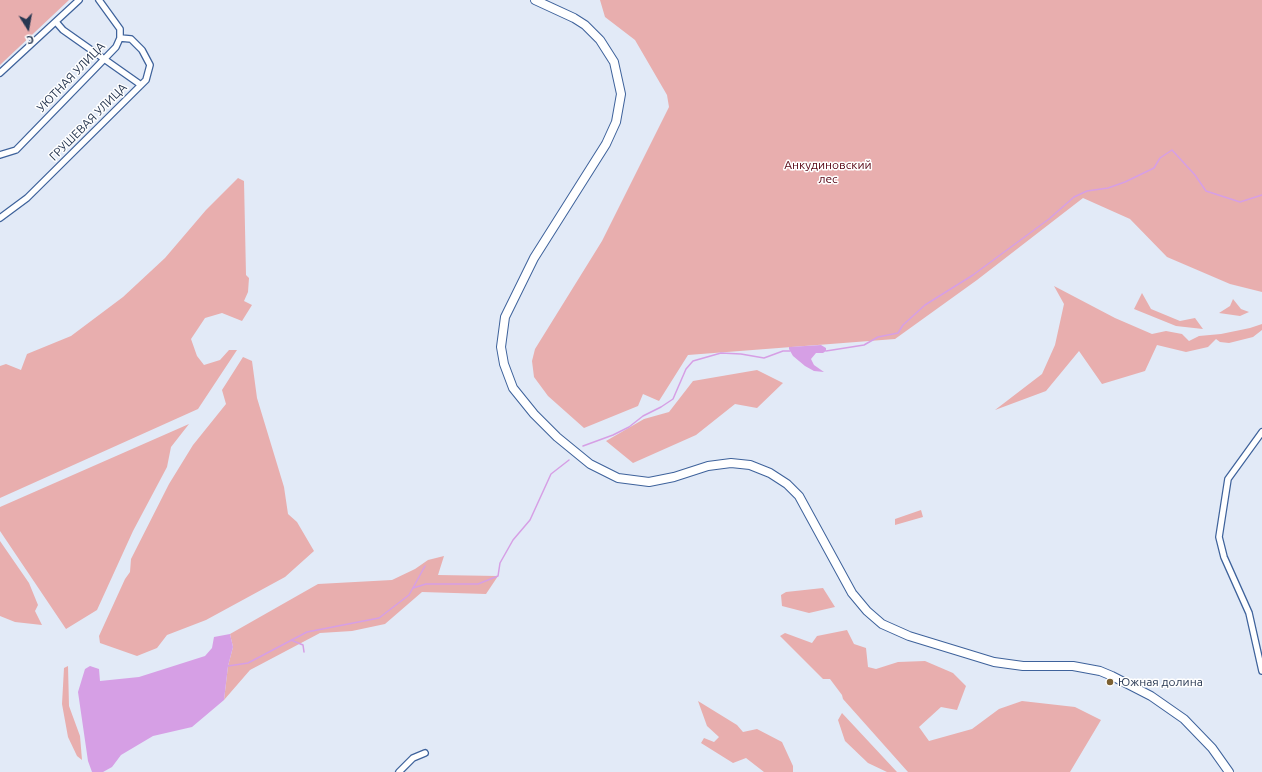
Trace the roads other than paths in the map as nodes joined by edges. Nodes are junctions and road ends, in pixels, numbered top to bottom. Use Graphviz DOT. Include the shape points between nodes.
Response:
graph roads {
  1 [pos="79,0"];
  2 [pos="99,0"];
  3 [pos="535,0"];
  4 [pos="56,22"];
  5 [pos="120,38"];
  6 [pos="104,59"];
  7 [pos="0,73"];
  8 [pos="141,85"];
  9 [pos="0,155"];
  10 [pos="0,218"];
  11 [pos="1262,432"];
  12 [pos="1262,671"];
  13 [pos="425,753"];
  14 [pos="399,772"];
  15 [pos="1229,772"];
  1 -- 4 [label="street"];
  2 -- 5 [label="street, УЮТНАЯ УЛИЦА" via="120,29"];
  3 -- 15 [label="street" via="574,18 600,40 614,62 621,94 619,113 606,144 538,251 505,317 501,347 504,364 514,388 534,414 590,464 618,478 640,482 660,480 708,466 731,463 750,465 770,473 799,496 852,592 867,611 882,624 909,636 994,662 1023,666 1073,666 1112,676 1151,696 1184,719 1212,748"];
  4 -- 6 [label="street" via="63,30"];
  4 -- 7 [label="street"];
  5 -- 6 [label="street, УЮТНАЯ УЛИЦА" via="116,47"];
  5 -- 8 [label="street, ГРУШЕВАЯ УЛИЦА" via="132,39 142,50 150,66 146,80"];
  6 -- 8 [label="street"];
  6 -- 9 [label="street, УЮТНАЯ УЛИЦА" via="16,150"];
  8 -- 10 [label="street, ГРУШЕВАЯ УЛИЦА" via="27,198"];
  11 -- 12 [label="street" via="1228,479 1219,537 1224,557 1249,613"];
  13 -- 14 [label="street" via="413,758"];
}
